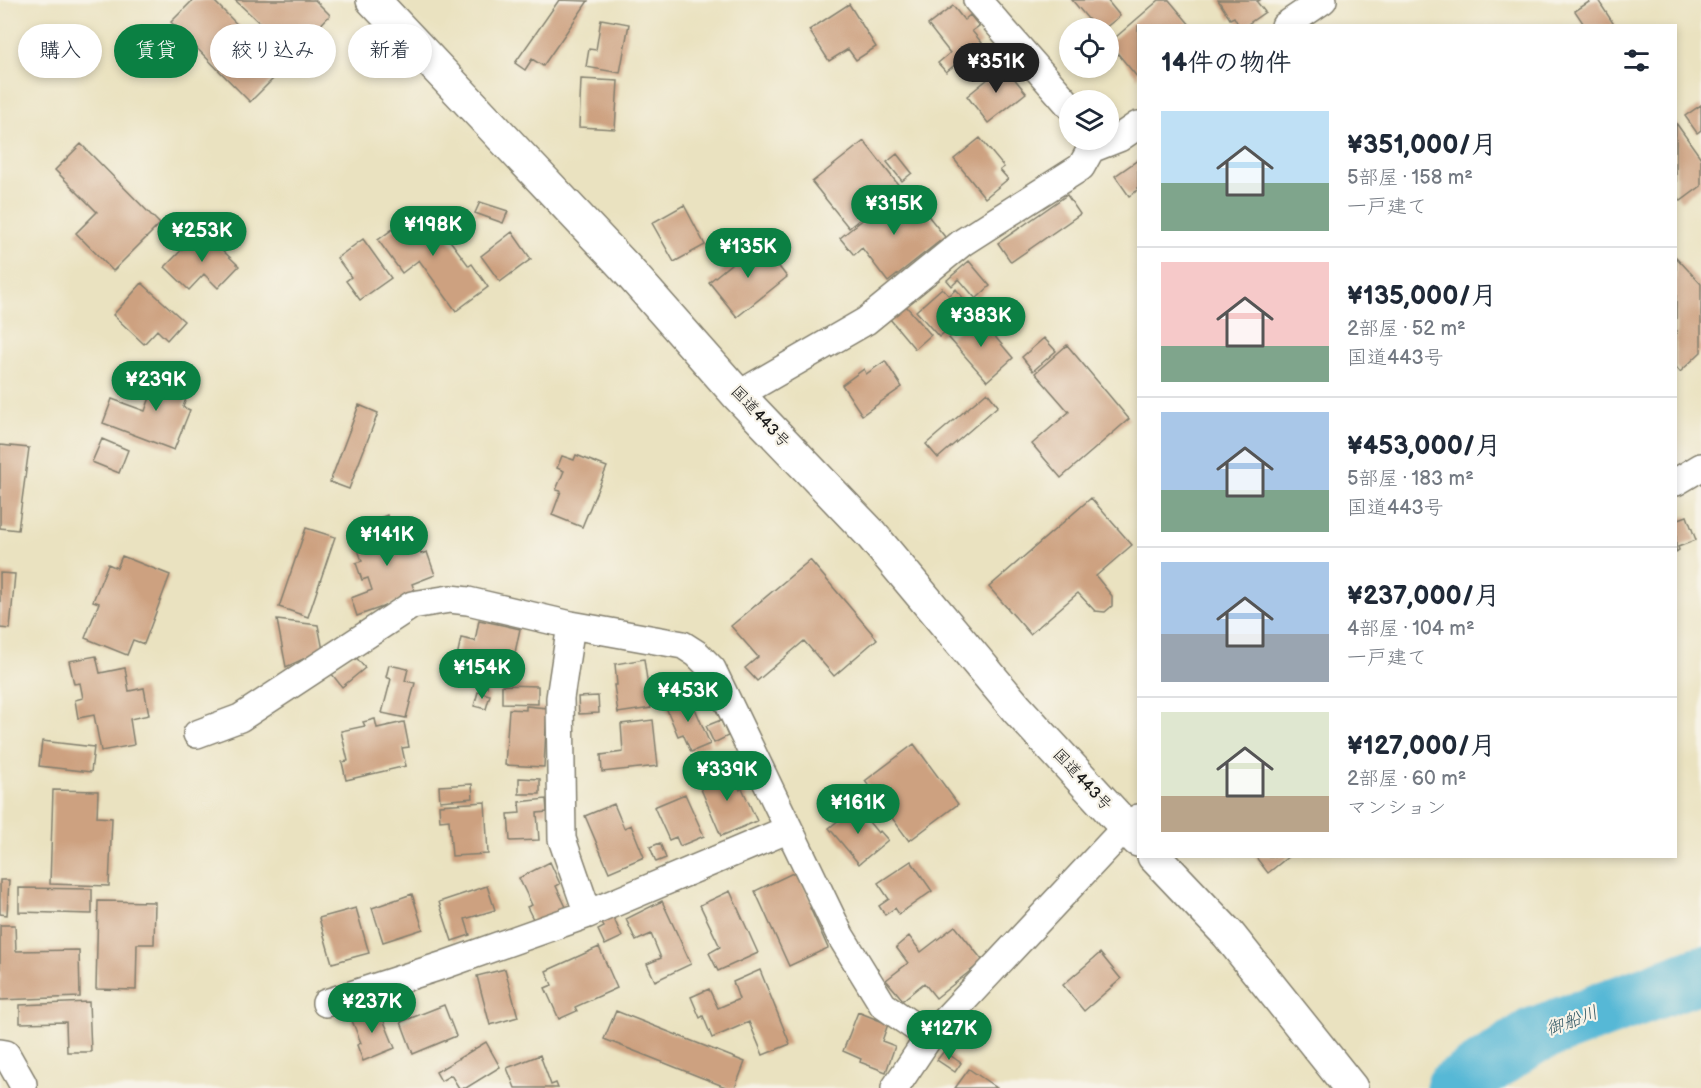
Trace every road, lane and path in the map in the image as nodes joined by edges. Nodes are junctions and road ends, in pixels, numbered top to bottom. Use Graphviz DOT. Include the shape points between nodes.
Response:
graph roads {
  1 [pos="373,0"];
  2 [pos="977,0"];
  3 [pos="1323,0"];
  4 [pos="1288,24"];
  5 [pos="1059,93"];
  6 [pos="1137,126"];
  7 [pos="1119,138"];
  8 [pos="1088,150"];
  9 [pos="738,395"];
  10 [pos="1701,467"];
  11 [pos="1677,481"];
  12 [pos="571,625"];
  13 [pos="197,734"];
  14 [pos="1134,828"];
  15 [pos="789,829"];
  16 [pos="1156,858"];
  17 [pos="588,914"];
  18 [pos="326,1003"];
  19 [pos="929,1036"];
  20 [pos="0,1053"];
  21 [pos="23,1088"];
  22 [pos="895,1088"];
  23 [pos="1351,1088"];
  1 -- 9 [label="highway, 国道443号" via="624,266"];
  2 -- 5 [label="street"];
  3 -- 4 [label="street"];
  6 -- 7 [label="street"];
  8 -- 9 [label="street" via="1081,167 963,242 866,321"];
  9 -- 14 [label="highway, 国道443号" via="870,533 1017,709"];
  10 -- 11 [label="street"];
  12 -- 13 [label="street" via="468,601 450,599 412,605 240,718"];
  12 -- 15 [label="street" via="683,645 697,654 712,669"];
  12 -- 17 [label="street" via="560,698 562,839"];
  14 -- 19 [label="street"];
  15 -- 17 [label="street"];
  15 -- 19 [label="street" via="840,935 883,1005"];
  16 -- 23 [label="highway" via="1228,934"];
  17 -- 18 [label="street"];
  19 -- 22 [label="street"];
  20 -- 21 [label="street" via="6,1054"];
}
